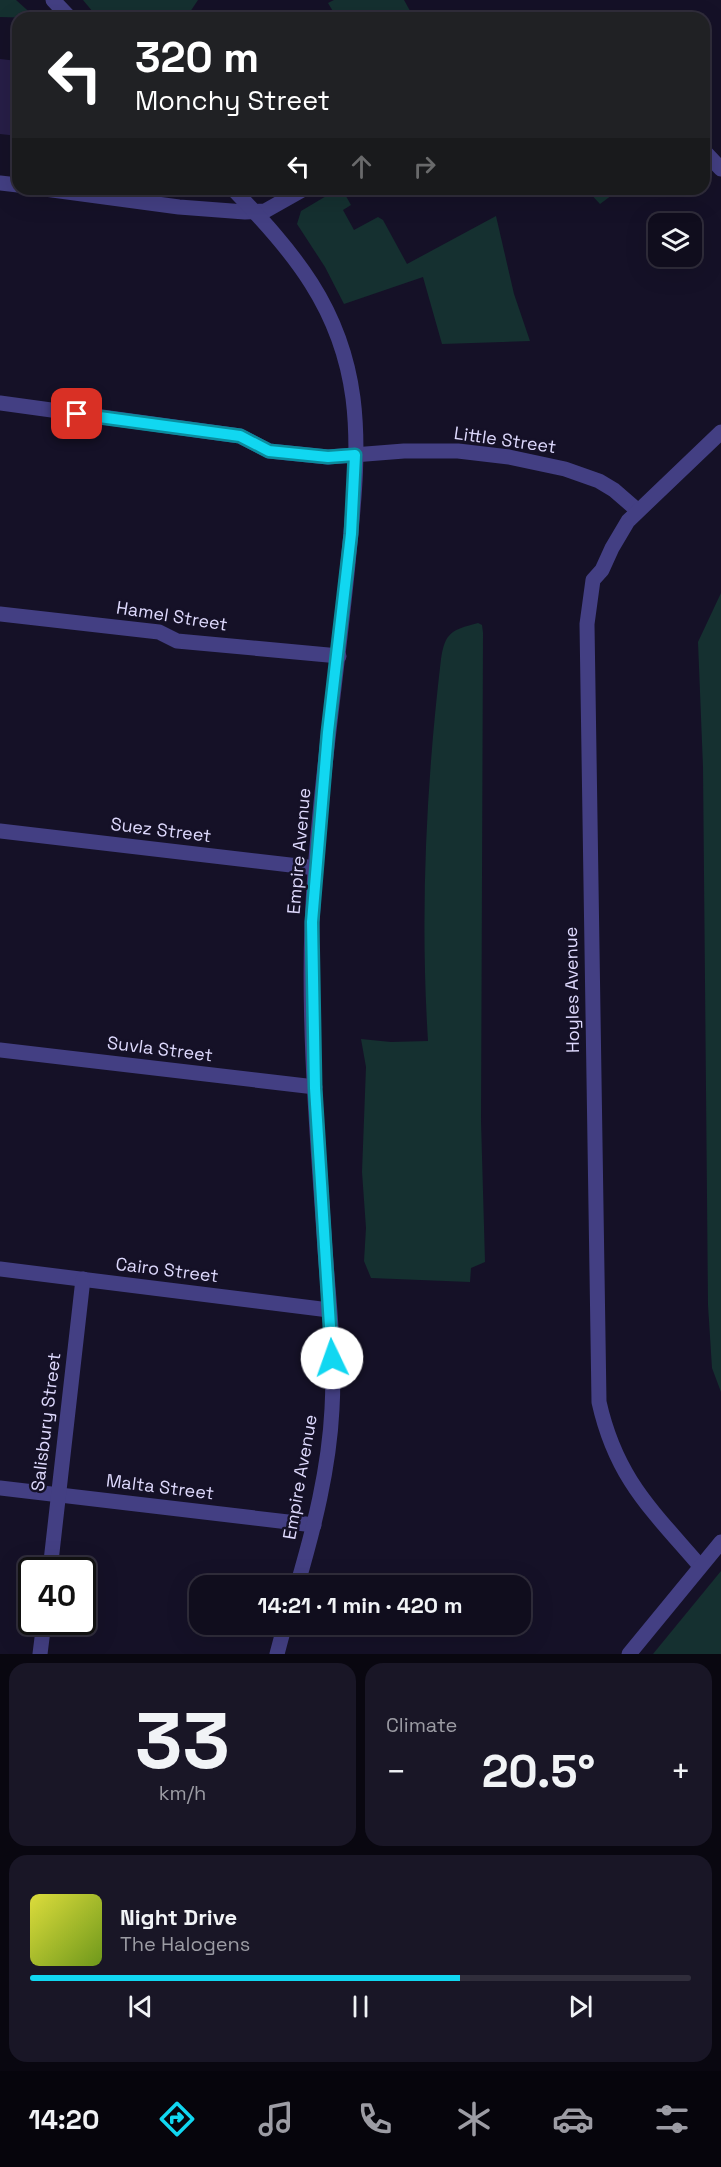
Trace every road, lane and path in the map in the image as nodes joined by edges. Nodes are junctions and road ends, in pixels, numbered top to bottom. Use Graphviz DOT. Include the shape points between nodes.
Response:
graph roads {
  1 [pos="53,0"];
  2 [pos="64,12"];
  3 [pos="710,157"];
  4 [pos="721,169"];
  5 [pos="89,195"];
  6 [pos="240,195"];
  7 [pos="294,195"];
  8 [pos="256,212"];
  9 [pos="0,404"];
  10 [pos="721,432"];
  11 [pos="355,455"];
  12 [pos="637,510"];
  13 [pos="0,614"];
  14 [pos="339,656"];
  15 [pos="0,831"];
  16 [pos="316,868"];
  17 [pos="0,1050"];
  18 [pos="315,1088"];
  19 [pos="0,1269"];
  20 [pos="83,1279"];
  21 [pos="329,1310"];
  22 [pos="0,1488"];
  23 [pos="57,1494"];
  24 [pos="314,1525"];
  25 [pos="721,1542"];
  26 [pos="51,1557"];
  27 [pos="700,1566"];
  28 [pos="300,1575"];
  29 [pos="42,1635"];
  30 [pos="282,1635"];
  31 [pos="40,1654"];
  32 [pos="277,1654"];
  33 [pos="629,1654"];
  1 -- 2 [label="street"];
  3 -- 4 [label="street"];
  5 -- 8 [label="street"];
  6 -- 8 [label="street, Empire Avenue"];
  7 -- 8 [label="street"];
  8 -- 11 [label="street, Empire Avenue" via="309,276 332,321 353,397"];
  9 -- 11 [label="street, Little Street" via="240,436 269,451 328,457"];
  10 -- 12 [label="street, Hoyles Avenue"];
  11 -- 12 [label="street, Little Street" via="458,451 538,462 599,481"];
  11 -- 14 [label="street, Empire Avenue"];
  12 -- 27 [label="street, Hoyles Avenue" via="593,580 588,613 597,1388 606,1428 626,1476"];
  13 -- 14 [label="street, Hamel Street" via="159,632 177,641"];
  14 -- 16 [label="street, Empire Avenue"];
  15 -- 16 [label="street, Suez Street"];
  16 -- 18 [label="street, Empire Avenue" via="312,960"];
  17 -- 18 [label="street, Suvla Street"];
  18 -- 21 [label="street, Empire Avenue"];
  19 -- 20 [label="street, Cairo Street"];
  20 -- 21 [label="street, Cairo Street"];
  20 -- 23 [label="street, Salisbury Street"];
  21 -- 24 [label="street, Empire Avenue" via="332,1411"];
  22 -- 23 [label="street, Malta Street"];
  23 -- 24 [label="street, Malta Street"];
  23 -- 26 [label="street, Salisbury Street"];
  24 -- 28 [label="street, Empire Avenue"];
  25 -- 27 [label="street"];
  27 -- 33 [label="street"];
  29 -- 31 [label="street"];
  30 -- 32 [label="street"];
}
